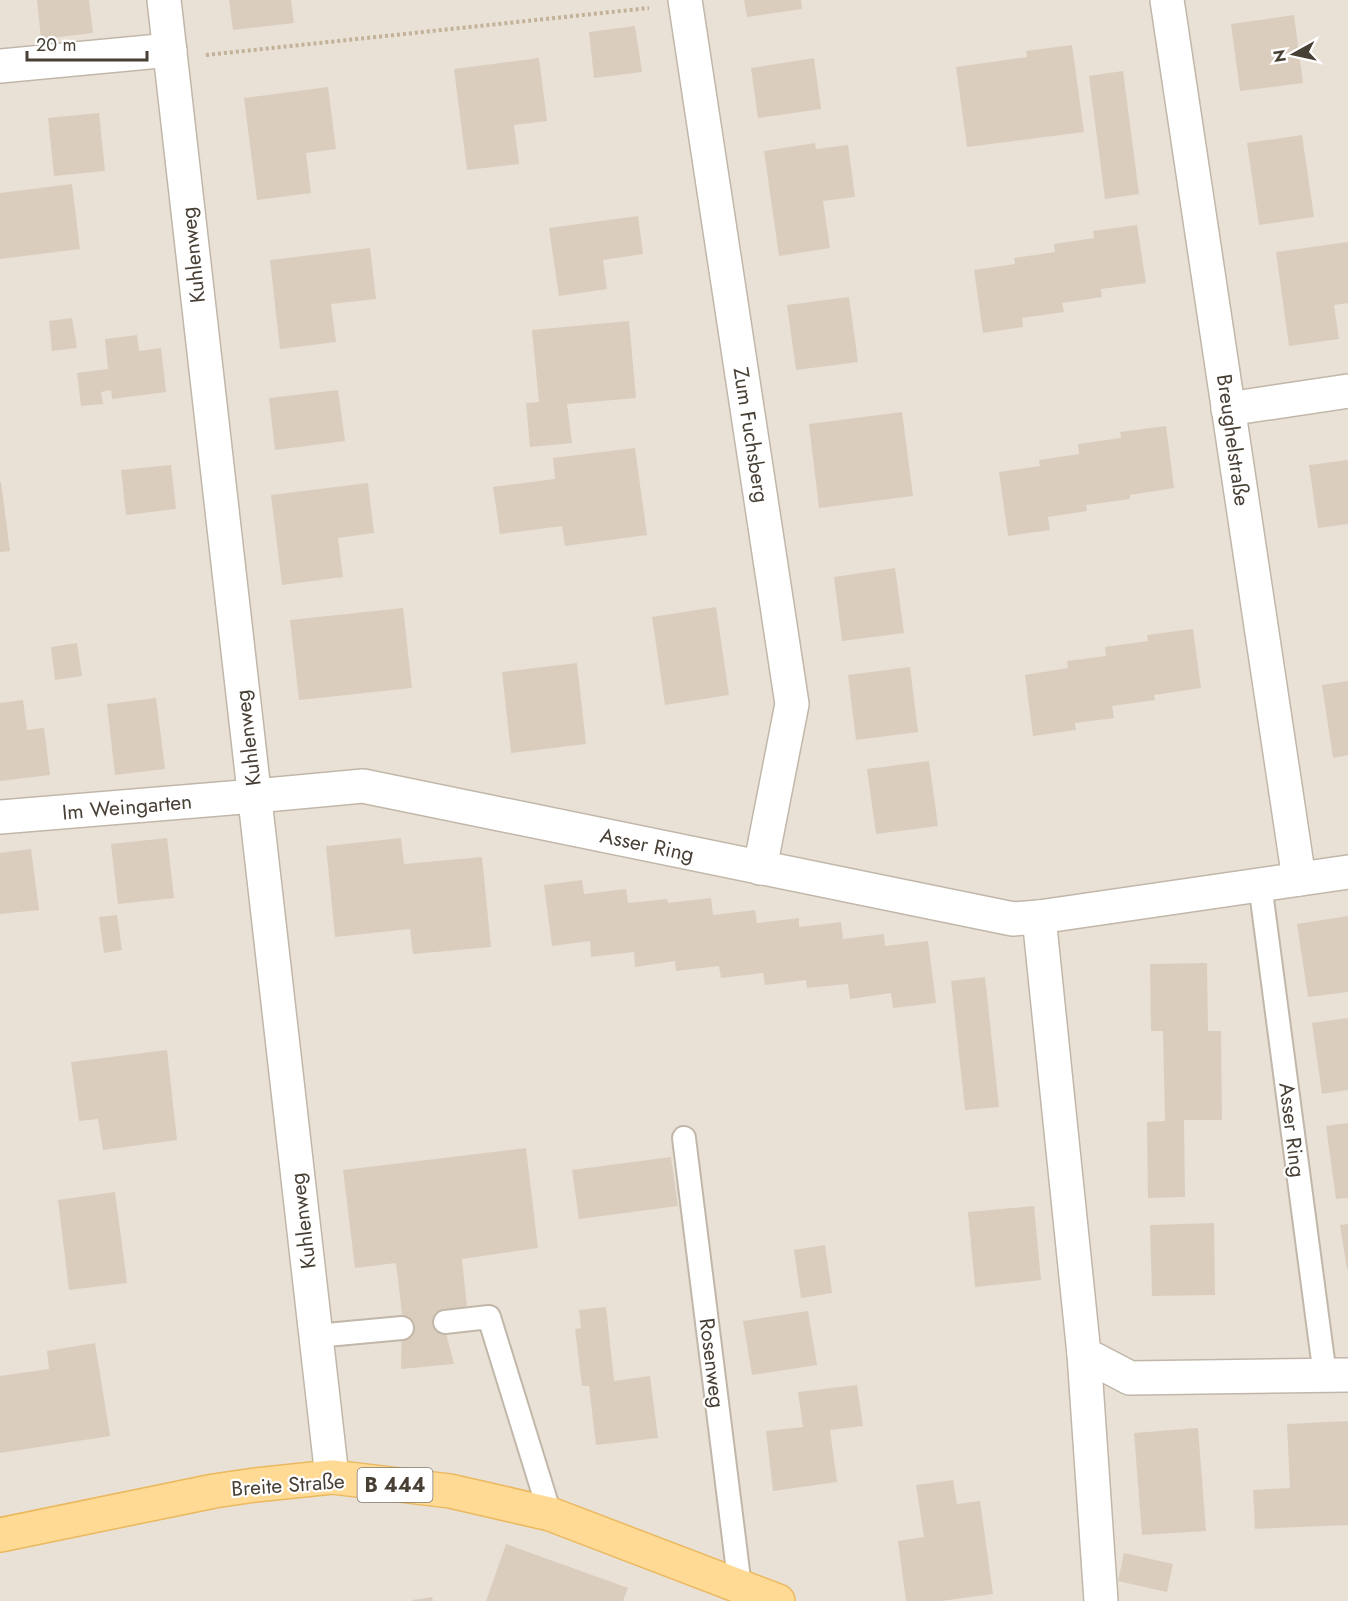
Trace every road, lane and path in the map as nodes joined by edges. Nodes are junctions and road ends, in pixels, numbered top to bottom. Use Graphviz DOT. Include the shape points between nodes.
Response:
graph roads {
  1 [pos="164,0"];
  2 [pos="1167,0"];
  3 [pos="686,2"];
  4 [pos="170,50"];
  5 [pos="0,66"];
  6 [pos="1348,391"];
  7 [pos="1228,409"];
  8 [pos="255,796"];
  9 [pos="0,817"];
  10 [pos="760,868"];
  11 [pos="1348,872"];
  12 [pos="1299,879"];
  13 [pos="1260,885"];
  14 [pos="1038,917"];
  15 [pos="684,1138"];
  16 [pos="445,1323"];
  17 [pos="402,1328"];
  18 [pos="316,1336"];
  19 [pos="1084,1354"];
  20 [pos="1336,1375"];
  21 [pos="332,1477"];
  22 [pos="549,1514"];
  23 [pos="0,1535"];
  24 [pos="740,1587"];
  25 [pos="778,1601"];
  26 [pos="1101,1601"];
  1 -- 4 [label="street, Kuhlenweg"];
  2 -- 7 [label="street, Breughelstraße"];
  3 -- 4 [label="path" via="207,55"];
  3 -- 10 [label="street, Zum Fuchsberg" via="792,704"];
  4 -- 5 [label="street"];
  4 -- 8 [label="street, Kuhlenweg"];
  6 -- 7 [label="street"];
  7 -- 12 [label="street, Breughelstraße"];
  8 -- 9 [label="street, Im Weingarten"];
  8 -- 10 [label="street, Asser Ring" via="363,786"];
  8 -- 18 [label="street, Kuhlenweg"];
  10 -- 14 [label="street, Asser Ring" via="1013,919"];
  11 -- 12 [label="street, Asser Ring"];
  12 -- 13 [label="street, Asser Ring"];
  13 -- 14 [label="street, Asser Ring"];
  13 -- 20 [label="lane, Asser Ring"];
  14 -- 19 [label="street"];
  15 -- 24 [label="lane, Rosenweg"];
  16 -- 22 [label="lane" via="489,1317"];
  17 -- 18 [label="lane"];
  18 -- 21 [label="street, Kuhlenweg"];
  19 -- 20 [label="street, Asser Ring" via="1130,1378"];
  19 -- 26 [label="street"];
  21 -- 22 [label="main road, Breite Straße / B 444" via="450,1491"];
  21 -- 23 [label="main road, Breite Straße / B 444" via="214,1491"];
  22 -- 24 [label="main road, Breite Straße / B 444"];
  24 -- 25 [label="main road, Breite Straße / B 444"];
}
